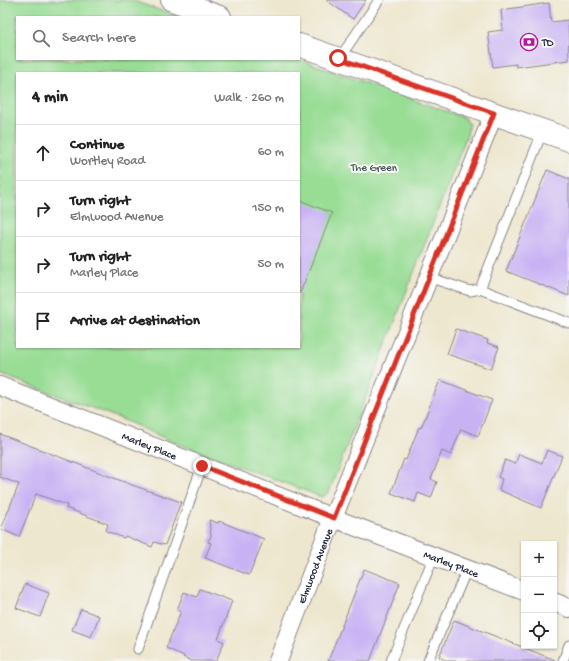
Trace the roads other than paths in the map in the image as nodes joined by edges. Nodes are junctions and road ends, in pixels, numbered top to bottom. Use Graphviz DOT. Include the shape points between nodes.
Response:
graph roads {
  1 [pos="172,0"];
  2 [pos="379,0"];
  3 [pos="217,16"];
  4 [pos="300,45"];
  5 [pos="338,58"];
  6 [pos="494,113"];
  7 [pos="560,133"];
  8 [pos="428,278"];
  9 [pos="480,289"];
  10 [pos="569,323"];
  11 [pos="0,386"];
  12 [pos="202,466"];
  13 [pos="334,518"];
  14 [pos="434,556"];
  15 [pos="467,569"];
  16 [pos="521,590"];
  17 [pos="557,603"];
  18 [pos="569,608"];
  19 [pos="569,645"];
  20 [pos="138,649"];
  21 [pos="278,661"];
  22 [pos="391,661"];
  23 [pos="428,661"];
  24 [pos="562,661"];
  1 -- 3 [label="street"];
  2 -- 5 [label="lane"];
  4 -- 5 [label="street"];
  5 -- 6 [label="street"];
  6 -- 7 [label="street"];
  6 -- 8 [label="street, Elmwood Avenue"];
  7 -- 9 [label="lane"];
  8 -- 9 [label="lane" via="470,291"];
  8 -- 13 [label="street, Elmwood Avenue"];
  9 -- 10 [label="lane"];
  11 -- 12 [label="street, Marley Place"];
  12 -- 13 [label="street, Marley Place"];
  12 -- 20 [label="lane"];
  13 -- 14 [label="street, Marley Place"];
  13 -- 21 [label="street, Elmwood Avenue"];
  14 -- 15 [label="street, Marley Place"];
  14 -- 22 [label="lane"];
  15 -- 16 [label="street, Marley Place"];
  15 -- 23 [label="lane"];
  17 -- 18 [label="street"];
  19 -- 24 [label="lane"];
}
